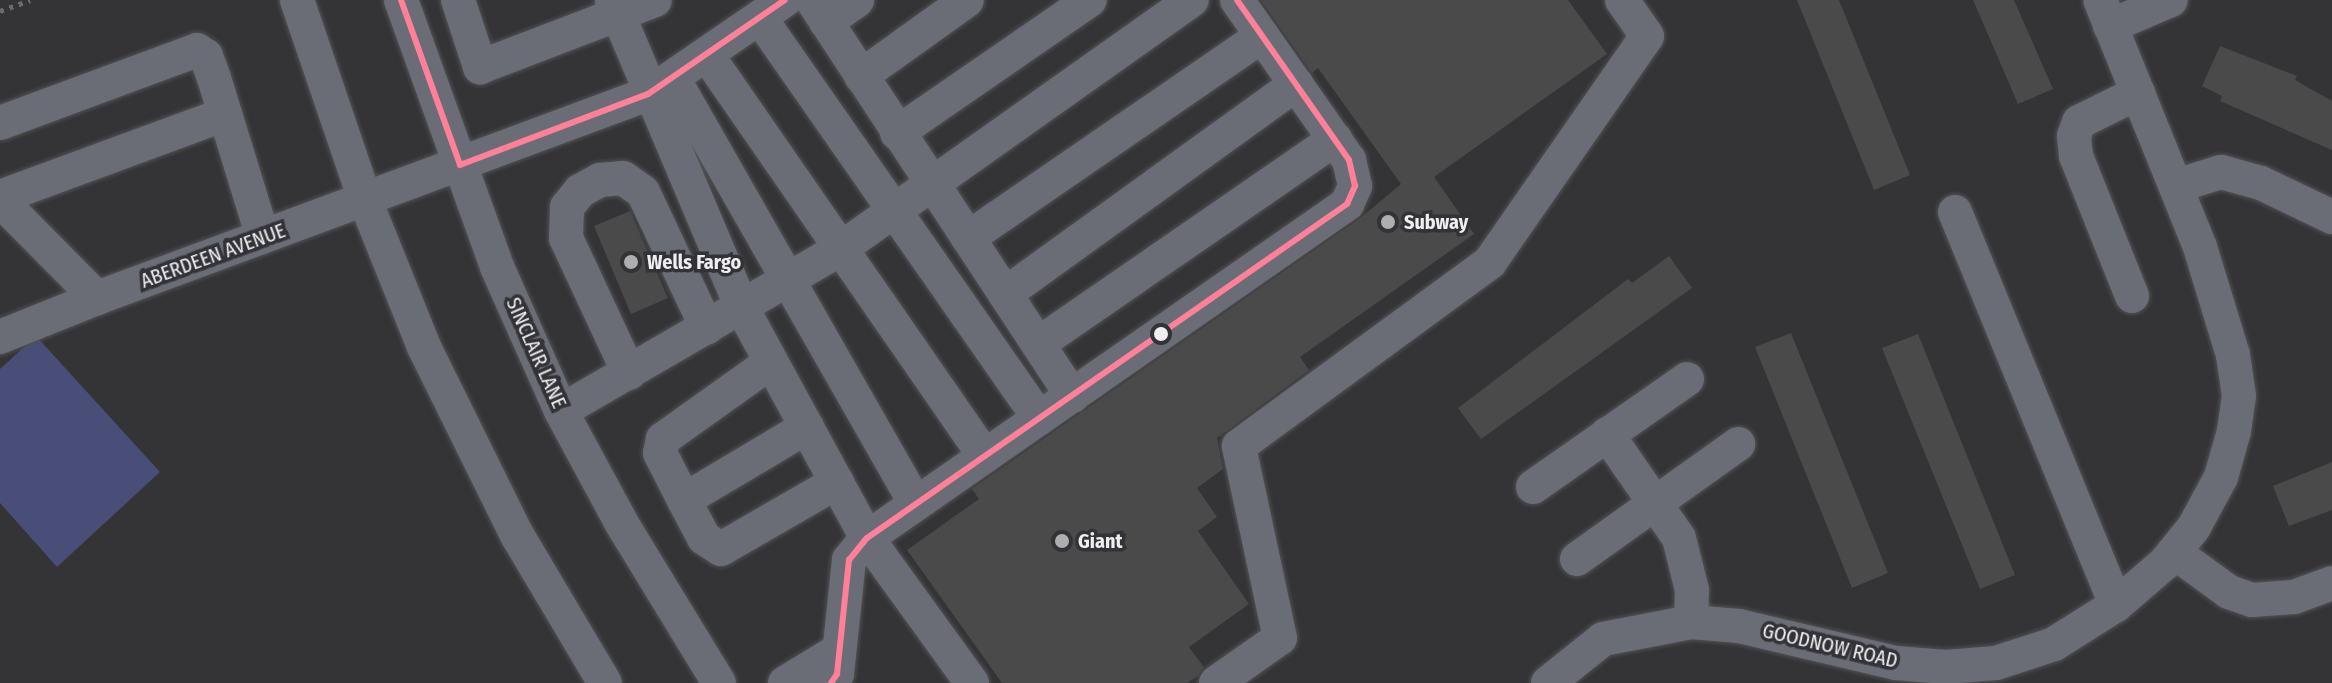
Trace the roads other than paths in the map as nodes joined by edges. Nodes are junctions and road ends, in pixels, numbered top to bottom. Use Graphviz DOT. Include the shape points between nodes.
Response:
graph roads {
  1 [pos="297,0"];
  2 [pos="401,0"];
  3 [pos="655,0"];
  4 [pos="857,0"];
  5 [pos="967,0"];
  6 [pos="1090,0"];
  7 [pos="1192,0"];
  8 [pos="1237,0"];
  9 [pos="1622,0"];
  10 [pos="2171,0"];
  11 [pos="467,3"];
  12 [pos="615,8"];
  13 [pos="772,9"];
  14 [pos="819,11"];
  15 [pos="2105,13"];
  16 [pos="1262,36"];
  17 [pos="707,55"];
  18 [pos="861,76"];
  19 [pos="1296,84"];
  20 [pos="660,86"];
  21 [pos="2138,93"];
  22 [pos="225,114"];
  23 [pos="0,123"];
  24 [pos="897,133"];
  25 [pos="1335,139"];
  26 [pos="460,165"];
  27 [pos="2176,186"];
  28 [pos="934,187"];
  29 [pos="0,198"];
  30 [pos="365,200"];
  31 [pos="1955,212"];
  32 [pos="894,213"];
  33 [pos="2332,217"];
  34 [pos="263,237"];
  35 [pos="968,238"];
  36 [pos="840,249"];
  37 [pos="789,280"];
  38 [pos="1005,294"];
  39 [pos="2132,296"];
  40 [pos="97,298"];
  41 [pos="742,308"];
  42 [pos="707,328"];
  43 [pos="0,337"];
  44 [pos="1038,344"];
  45 [pos="771,362"];
  46 [pos="629,373"];
  47 [pos="1687,379"];
  48 [pos="1072,396"];
  49 [pos="561,411"];
  50 [pos="1039,418"];
  51 [pos="807,427"];
  52 [pos="1607,434"];
  53 [pos="1738,444"];
  54 [pos="985,456"];
  55 [pos="837,482"];
  56 [pos="1533,487"];
  57 [pos="684,500"];
  58 [pos="1654,502"];
  59 [pos="916,504"];
  60 [pos="867,538"];
  61 [pos="2174,552"];
  62 [pos="1577,559"];
  63 [pos="2332,583"];
  64 [pos="2116,605"];
  65 [pos="1691,622"];
  66 [pos="839,650"];
  67 [pos="966,681"];
  68 [pos="605,683"];
  69 [pos="719,683"];
  70 [pos="785,683"];
  71 [pos="831,683"];
  72 [pos="1216,683"];
  73 [pos="1548,683"];
  1 -- 30 [label="street"];
  2 -- 26 [label="street, SINCLAIR LANE"];
  3 -- 12 [label="street"];
  4 -- 14 [label="street"];
  5 -- 18 [label="street"];
  6 -- 24 [label="street"];
  7 -- 28 [label="street"];
  8 -- 16 [label="street"];
  9 -- 72 [label="street" via="1647,36 1490,262 1239,446 1280,638"];
  10 -- 15 [label="street"];
  11 -- 12 [label="street" via="480,67"];
  12 -- 20 [label="street"];
  13 -- 17 [label="street, ABERDEEN AVENUE"];
  13 -- 32 [label="street"];
  14 -- 18 [label="street"];
  15 -- 21 [label="street, GOODNOW ROAD"];
  16 -- 19 [label="street"];
  16 -- 35 [label="street"];
  17 -- 20 [label="street, ABERDEEN AVENUE"];
  17 -- 36 [label="street"];
  18 -- 24 [label="street"];
  19 -- 25 [label="street"];
  19 -- 38 [label="street"];
  20 -- 26 [label="street, ABERDEEN AVENUE"];
  20 -- 37 [label="street"];
  20 -- 41 [label="street"];
  21 -- 27 [label="street, GOODNOW ROAD"];
  21 -- 39 [label="street" via="2079,122 2074,136 2076,156"];
  22 -- 23 [label="street" via="206,56 197,50"];
  22 -- 29 [label="street"];
  22 -- 34 [label="street"];
  24 -- 28 [label="street"];
  25 -- 44 [label="street"];
  25 -- 48 [label="street" via="1354,173 1347,204"];
  26 -- 30 [label="street, ABERDEEN AVENUE"];
  26 -- 49 [label="street, SINCLAIR LANE" via="497,267"];
  27 -- 33 [label="street" via="2221,172 2261,183"];
  27 -- 61 [label="street, GOODNOW ROAD" via="2223,310 2239,396 2221,477 2201,518"];
  28 -- 32 [label="street"];
  28 -- 35 [label="street"];
  29 -- 40 [label="street"];
  30 -- 34 [label="street, ABERDEEN AVENUE"];
  30 -- 68 [label="street" via="424,347 483,471"];
  31 -- 64 [label="street"];
  32 -- 36 [label="street"];
  32 -- 50 [label="street"];
  34 -- 40 [label="street, ABERDEEN AVENUE"];
  35 -- 38 [label="street"];
  36 -- 37 [label="street"];
  36 -- 54 [label="street"];
  37 -- 41 [label="street"];
  37 -- 59 [label="street"];
  38 -- 44 [label="street"];
  40 -- 43 [label="street, ABERDEEN AVENUE"];
  41 -- 42 [label="street"];
  41 -- 45 [label="street"];
  42 -- 46 [label="street"];
  42 -- 46 [label="street" via="643,192 623,178 600,180 580,191 567,207 566,238"];
  44 -- 48 [label="street"];
  45 -- 51 [label="street"];
  45 -- 57 [label="street" via="663,439 660,453"];
  46 -- 49 [label="street"];
  47 -- 52 [label="street"];
  48 -- 50 [label="street"];
  49 -- 69 [label="street, SINCLAIR LANE" via="622,524"];
  50 -- 54 [label="street"];
  51 -- 55 [label="street"];
  51 -- 57 [label="street"];
  52 -- 56 [label="street"];
  52 -- 58 [label="street"];
  53 -- 58 [label="street"];
  54 -- 59 [label="street"];
  55 -- 57 [label="street" via="721,549 704,538"];
  55 -- 60 [label="street"];
  58 -- 62 [label="street"];
  58 -- 65 [label="street" via="1679,538 1689,566"];
  59 -- 60 [label="street"];
  60 -- 66 [label="street" via="849,560"];
  60 -- 67 [label="street"];
  61 -- 63 [label="street" via="2229,592 2252,600 2294,597"];
  61 -- 64 [label="street, GOODNOW ROAD"];
  64 -- 65 [label="street, GOODNOW ROAD" via="2054,644 1996,663 1946,667 1896,663 1739,626"];
  65 -- 73 [label="street, GOODNOW ROAD" via="1603,639"];
  66 -- 70 [label="street"];
  66 -- 71 [label="street"];
}
